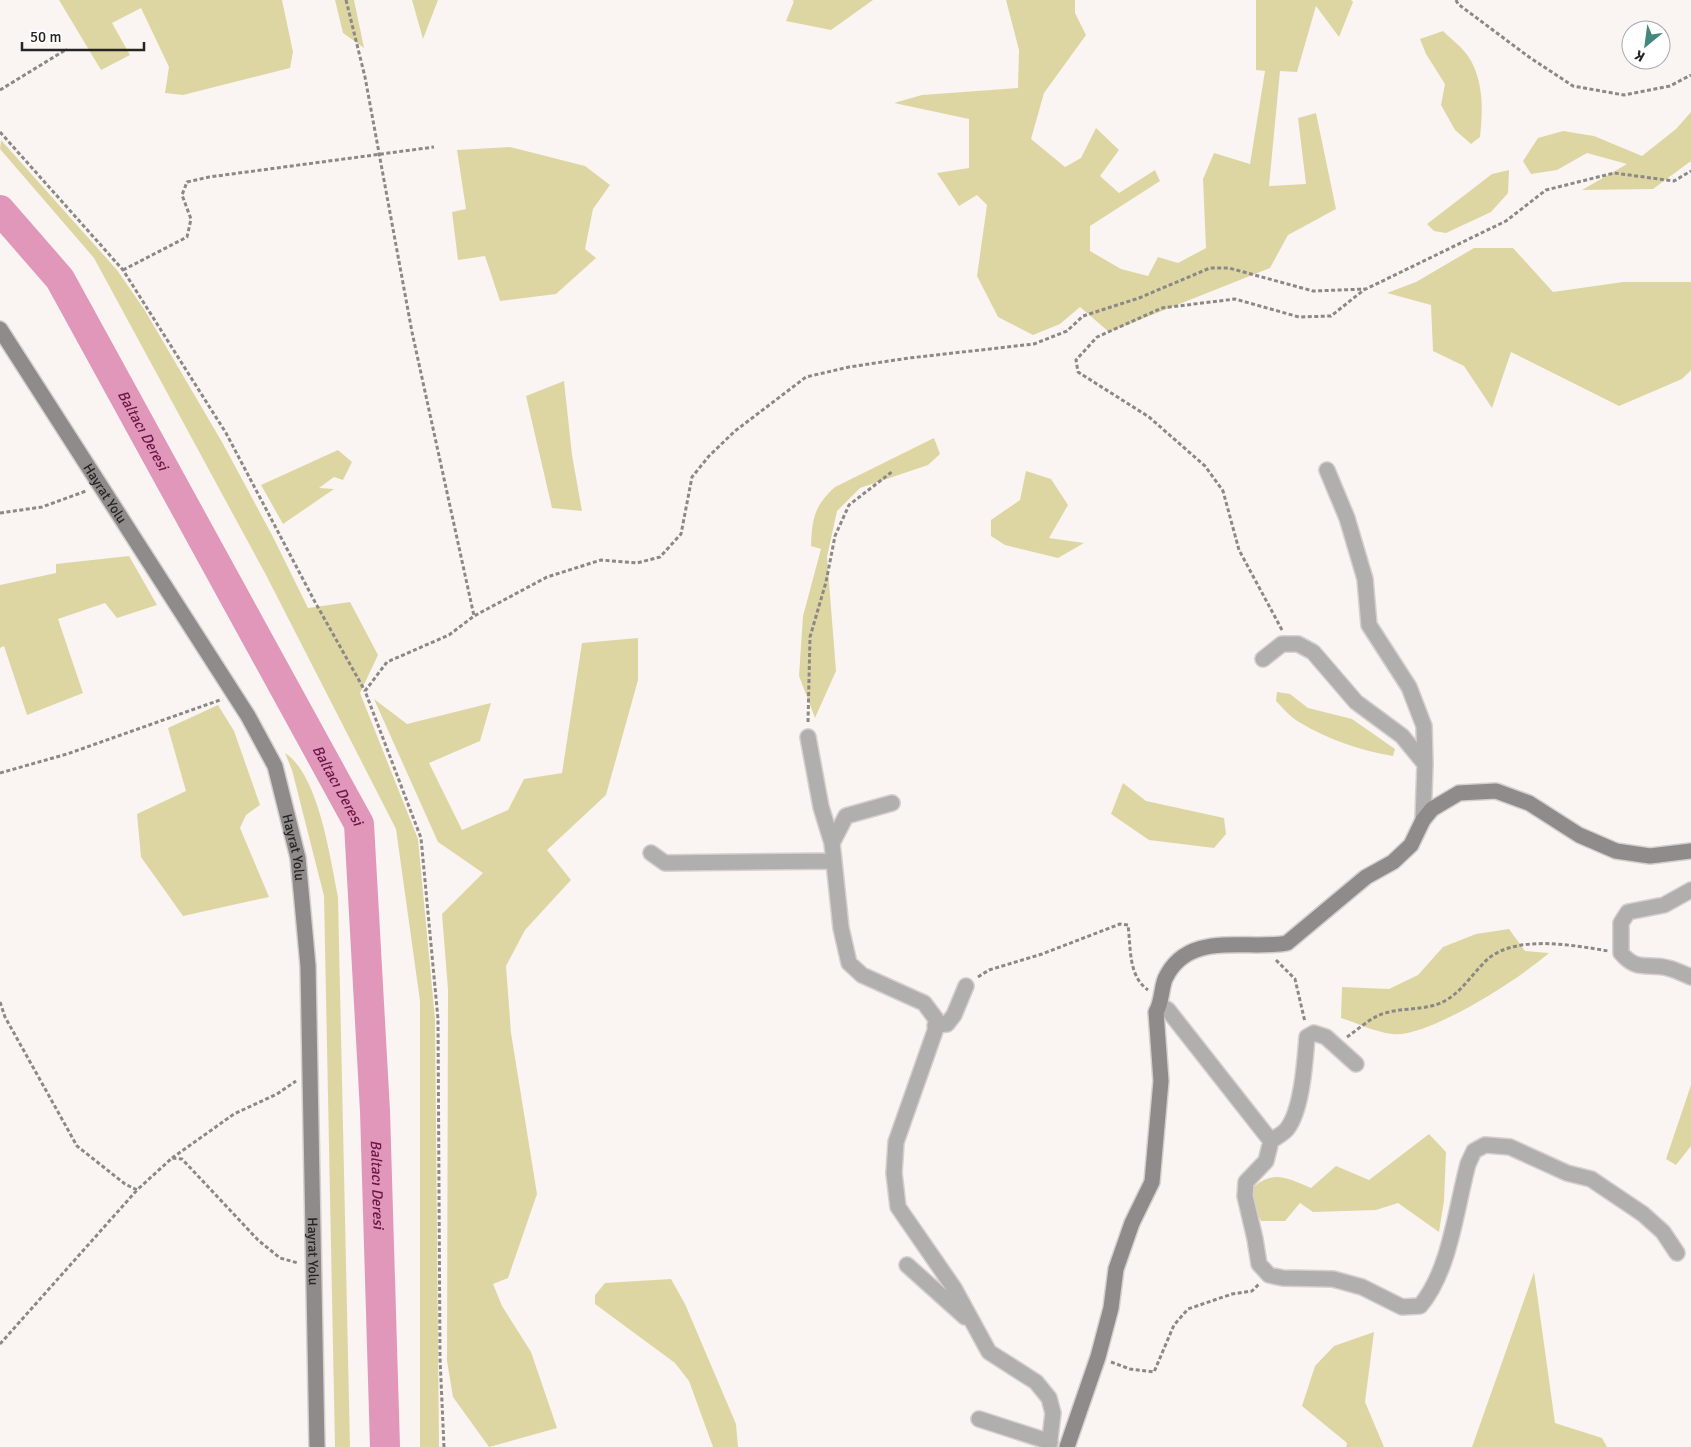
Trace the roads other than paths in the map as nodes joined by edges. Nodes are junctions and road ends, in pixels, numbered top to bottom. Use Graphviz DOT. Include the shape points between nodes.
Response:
graph roads {
  1 [pos="0,329"];
  2 [pos="1327,470"];
  3 [pos="1263,659"];
  4 [pos="808,737"];
  5 [pos="1425,764"];
  6 [pos="892,803"];
  7 [pos="1423,820"];
  8 [pos="832,843"];
  9 [pos="1691,851"];
  10 [pos="652,853"];
  11 [pos="834,861"];
  12 [pos="1691,890"];
  13 [pos="1691,977"];
  14 [pos="966,986"];
  15 [pos="1160,1002"];
  16 [pos="935,1025"];
  17 [pos="1356,1064"];
  18 [pos="1271,1140"];
  19 [pos="1677,1253"];
  20 [pos="906,1265"];
  21 [pos="974,1324"];
  22 [pos="980,1419"];
  23 [pos="1049,1445"];
  24 [pos="317,1447"];
  25 [pos="1067,1447"];
  1 -- 24 [label="main road, Hayrat Yolu" via="235,695 275,766 298,858 308,966"];
  2 -- 5 [label="street" via="1347,518 1364,579 1369,625 1409,688 1424,726"];
  3 -- 5 [label="street" via="1282,644 1298,644 1313,652 1356,702 1402,736"];
  4 -- 8 [label="street" via="821,807"];
  5 -- 7 [label="street"];
  6 -- 8 [label="street" via="846,816"];
  7 -- 9 [label="main road" via="1432,809 1459,793 1496,791 1528,803 1579,835 1616,851 1650,856"];
  7 -- 15 [label="main road" via="1411,845 1393,862 1366,877 1287,943 1272,946 1232,943 1196,950 1172,969 1165,980"];
  8 -- 11 [label="street"];
  10 -- 11 [label="street" via="664,863"];
  11 -- 16 [label="street" via="841,928 849,963 862,976 924,1003 936,1019"];
  12 -- 13 [label="street" via="1664,905 1628,912 1621,923 1621,953 1628,962 1641,967 1667,967"];
  14 -- 16 [label="street" via="947,1024"];
  15 -- 18 [label="street"];
  15 -- 25 [label="main road" via="1156,1021 1161,1081 1152,1182 1132,1223 1116,1268 1111,1308 1098,1358"];
  16 -- 21 [label="street" via="896,1142 894,1173 898,1207 954,1288"];
  17 -- 18 [label="street" via="1326,1037 1314,1033 1307,1037 1303,1078 1293,1118 1286,1130"];
  18 -- 19 [label="street" via="1266,1161 1246,1182 1244,1196 1258,1264 1269,1275 1333,1279 1362,1287 1402,1307 1420,1306 1431,1294 1445,1256 1468,1164 1474,1151 1485,1145 1510,1147 1567,1173 1591,1180 1643,1214"];
  20 -- 21 [label="street"];
  21 -- 23 [label="street" via="989,1352 1036,1382 1049,1398 1054,1413"];
  22 -- 23 [label="street"];
}
